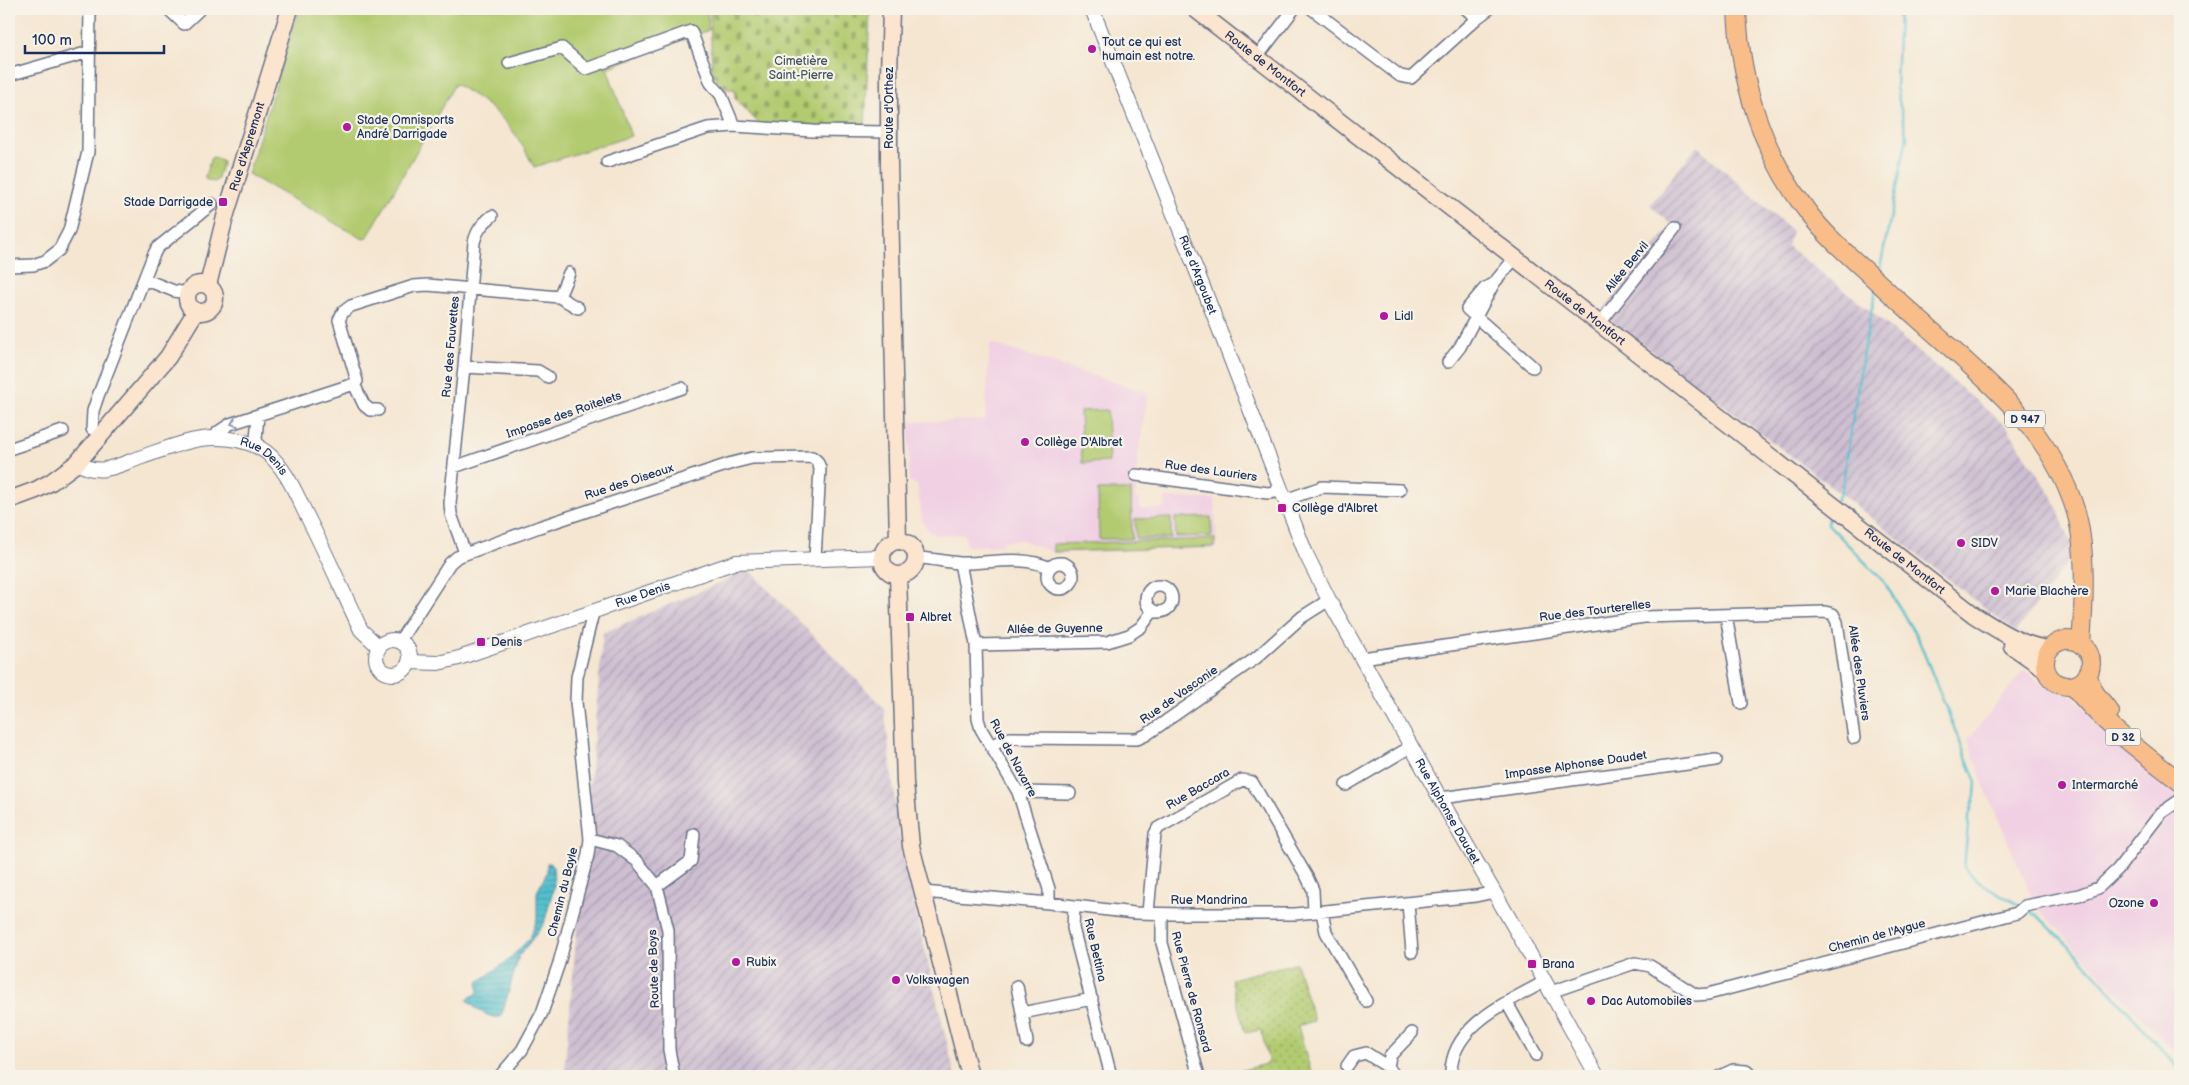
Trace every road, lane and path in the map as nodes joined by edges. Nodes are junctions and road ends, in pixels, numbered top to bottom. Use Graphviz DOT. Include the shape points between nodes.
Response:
graph roads {
  1 [pos="90,9"];
  2 [pos="168,9"];
  3 [pos="200,9"];
  4 [pos="290,9"];
  5 [pos="892,9"];
  6 [pos="1092,9"];
  7 [pos="1195,9"];
  8 [pos="1294,9"];
  9 [pos="1312,9"];
  10 [pos="1466,9"];
  11 [pos="1489,9"];
  12 [pos="1737,9"];
  13 [pos="1477,18"];
  14 [pos="89,52"];
  15 [pos="1257,57"];
  16 [pos="509,63"];
  17 [pos="9,75"];
  18 [pos="734,126"];
  19 [pos="888,132"];
  20 [pos="607,162"];
  21 [pos="212,204"];
  22 [pos="492,216"];
  23 [pos="1676,228"];
  24 [pos="1515,258"];
  25 [pos="9,266"];
  26 [pos="569,273"];
  27 [pos="144,279"];
  28 [pos="208,285"];
  29 [pos="470,289"];
  30 [pos="188,293"];
  31 [pos="559,297"];
  32 [pos="578,308"];
  33 [pos="196,311"];
  34 [pos="1475,317"];
  35 [pos="1600,323"];
  36 [pos="1448,362"];
  37 [pos="464,367"];
  38 [pos="1533,368"];
  39 [pos="548,377"];
  40 [pos="354,384"];
  41 [pos="682,388"];
  42 [pos="378,410"];
  43 [pos="258,416"];
  44 [pos="92,428"];
  45 [pos="63,431"];
  46 [pos="216,438"];
  47 [pos="9,449"];
  48 [pos="260,449"];
  49 [pos="77,463"];
  50 [pos="454,467"];
  51 [pos="1136,475"];
  52 [pos="1400,490"];
  53 [pos="1283,496"];
  54 [pos="9,500"];
  55 [pos="898,541"];
  56 [pos="1301,543"];
  57 [pos="465,553"];
  58 [pos="881,556"];
  59 [pos="917,558"];
  60 [pos="814,559"];
  61 [pos="960,563"];
  62 [pos="1050,568"];
  63 [pos="898,576"];
  64 [pos="2082,594"];
  65 [pos="1329,600"];
  66 [pos="590,611"];
  67 [pos="1153,611"];
  68 [pos="1833,614"];
  69 [pos="1726,615"];
  70 [pos="1974,615"];
  71 [pos="399,642"];
  72 [pos="976,645"];
  73 [pos="2056,645"];
  74 [pos="2081,645"];
  75 [pos="379,647"];
  76 [pos="1362,658"];
  77 [pos="409,662"];
  78 [pos="2045,669"];
  79 [pos="2087,675"];
  80 [pos="2073,686"];
  81 [pos="1741,703"];
  82 [pos="1854,738"];
  83 [pos="990,745"];
  84 [pos="1412,746"];
  85 [pos="1716,760"];
  86 [pos="2180,769"];
  87 [pos="2180,782"];
  88 [pos="1346,785"];
  89 [pos="1018,792"];
  90 [pos="1070,794"];
  91 [pos="1441,798"];
  92 [pos="2180,800"];
  93 [pos="694,834"];
  94 [pos="590,838"];
  95 [pos="657,886"];
  96 [pos="923,892"];
  97 [pos="1494,892"];
  98 [pos="1048,903"];
  99 [pos="1408,903"];
  100 [pos="1074,907"];
  101 [pos="1318,912"];
  102 [pos="1148,913"];
  103 [pos="1162,914"];
  104 [pos="1412,952"];
  105 [pos="1016,986"];
  106 [pos="1548,987"];
  107 [pos="1092,999"];
  108 [pos="1366,1001"];
  109 [pos="1507,1003"];
  110 [pos="1022,1012"];
  111 [pos="1412,1033"];
  112 [pos="1027,1042"];
  113 [pos="1536,1055"];
  114 [pos="1347,1066"];
  115 [pos="1110,1072"];
  116 [pos="1391,1072"];
  117 [pos="500,1076"];
  118 [pos="674,1076"];
  119 [pos="970,1076"];
  120 [pos="1199,1076"];
  121 [pos="1451,1076"];
  122 [pos="1597,1076"];
  123 [pos="1720,1076"];
  124 [pos="1752,1076"];
  1 -- 14 [label="street"];
  2 -- 3 [label="street" via="184,24"];
  4 -- 28 [label="main road, Rue d'Aspremont" via="225,217"];
  5 -- 19 [label="main road, Route d'Orthez"];
  6 -- 53 [label="street, Rue d'Argoubet"];
  7 -- 15 [label="main road, Route de Montfort"];
  8 -- 15 [label="street"];
  9 -- 13 [label="street" via="1400,76 1410,78"];
  10 -- 13 [label="street"];
  11 -- 13 [label="street"];
  12 -- 64 [label="main road, D 947" via="1742,62 1750,98 1761,132 1777,165 1813,218 1866,271 2012,404 2048,450 2076,514 2083,564"];
  14 -- 17 [label="street"];
  14 -- 25 [label="street" via="88,152 70,231 59,250 44,261"];
  15 -- 24 [label="main road, Route de Montfort"];
  16 -- 18 [label="street" via="562,48 586,69 691,31 711,83 721,95"];
  18 -- 19 [label="street"];
  18 -- 20 [label="street" via="708,128"];
  19 -- 55 [label="main road, Route d'Orthez"];
  21 -- 27 [label="street" via="157,248"];
  22 -- 29 [label="street" via="476,233"];
  23 -- 35 [label="street, Allée Bervil"];
  24 -- 34 [label="street" via="1494,283"];
  24 -- 35 [label="main road, Route de Montfort"];
  26 -- 31 [label="street"];
  27 -- 30 [label="street"];
  27 -- 44 [label="street" via="98,396"];
  28 -- 30 [label="main road" via="200,284"];
  28 -- 33 [label="main road" via="214,291 214,305 203,312"];
  29 -- 31 [label="street"];
  29 -- 37 [label="street, Rue des Fauvettes"];
  29 -- 40 [label="street, Rue des Fauvettes" via="414,286 352,306 343,312 339,320 356,381"];
  30 -- 33 [label="main road" via="190,307"];
  31 -- 32 [label="street"];
  33 -- 49 [label="main road" via="168,357"];
  34 -- 36 [label="street" via="1460,347"];
  34 -- 38 [label="street"];
  35 -- 70 [label="main road, Route de Montfort"];
  37 -- 39 [label="street" via="538,371"];
  37 -- 50 [label="street, Rue des Fauvettes"];
  40 -- 42 [label="street, Rue des Fauvettes" via="364,405 370,410"];
  40 -- 43 [label="street"];
  41 -- 50 [label="street, Impasse des Roitelets"];
  43 -- 46 [label="street, one-way" via="230,424 218,432"];
  43 -- 48 [label="street" via="256,438"];
  45 -- 47 [label="street"];
  46 -- 48 [label="street, Rue Denis" via="236,440"];
  46 -- 49 [label="street, Rue Denis" via="181,444 102,471"];
  48 -- 75 [label="street, Rue Denis" via="278,464 288,479 362,630"];
  49 -- 54 [label="main road" via="51,482"];
  50 -- 57 [label="street, Rue des Fauvettes" via="451,514"];
  51 -- 53 [label="street, Rue des Lauriers"];
  52 -- 53 [label="street, Rue des Lauriers" via="1322,487"];
  53 -- 56 [label="street, Rue d'Argoubet"];
  55 -- 58 [label="main road" via="887,546"];
  55 -- 59 [label="main road" via="911,545"];
  56 -- 65 [label="street, Rue Alphonse Daudet"];
  57 -- 60 [label="street, Rue des Oiseaux" via="732,463 752,458 812,457 820,468"];
  57 -- 71 [label="street, Rue des Oiseaux" via="450,563"];
  58 -- 60 [label="street, Rue Denis"];
  58 -- 63 [label="main road" via="886,570"];
  59 -- 61 [label="street"];
  59 -- 63 [label="main road" via="912,571"];
  60 -- 66 [label="street, Rue Denis" via="736,562"];
  61 -- 62 [label="street" via="1028,561"];
  61 -- 72 [label="street, Rue de Navarre"];
  63 -- 96 [label="main road" via="908,820"];
  64 -- 73 [label="main road, D 947"];
  64 -- 74 [label="main road, D 947"];
  65 -- 76 [label="street, Rue Alphonse Daudet"];
  65 -- 83 [label="street, Rue de Vasconie" via="1302,617 1256,658 1137,739 1010,738"];
  66 -- 77 [label="street, Rue Denis" via="459,658 438,663"];
  66 -- 94 [label="street, Chemin du Bayle" via="592,617 577,677 576,702"];
  67 -- 72 [label="street, Allée de Guyenne" via="1141,627 1107,642"];
  68 -- 69 [label="street, Rue des Tourterelles"];
  68 -- 82 [label="street, Allée des Pluviers" via="1837,622"];
  69 -- 76 [label="street, Rue des Tourterelles" via="1644,617"];
  69 -- 81 [label="street"];
  70 -- 73 [label="main road, Route de Montfort" via="2032,647"];
  70 -- 78 [label="main road, Route de Montfort" via="1988,630"];
  71 -- 75 [label="street" via="384,642"];
  71 -- 77 [label="street" via="406,648"];
  72 -- 83 [label="street, Rue de Navarre" via="978,719"];
  73 -- 74 [label="main road" via="2070,640"];
  73 -- 78 [label="main road" via="2045,662"];
  74 -- 79 [label="main road" via="2090,659"];
  75 -- 77 [label="street" via="376,659 382,670 395,674"];
  76 -- 84 [label="street, Rue Alphonse Daudet"];
  78 -- 80 [label="main road" via="2054,682"];
  79 -- 80 [label="main road"];
  79 -- 86 [label="main road, D 32" via="2101,703 2115,718"];
  80 -- 87 [label="main road, D 32" via="2097,715"];
  83 -- 89 [label="street, Rue de Navarre"];
  84 -- 88 [label="street"];
  84 -- 91 [label="street, Rue Alphonse Daudet"];
  85 -- 91 [label="street, Impasse Alphonse Daudet"];
  89 -- 90 [label="street"];
  89 -- 98 [label="street, Rue de Navarre" via="1049,889"];
  91 -- 97 [label="street, Rue Alphonse Daudet"];
  92 -- 106 [label="street, Chemin de l'Aygue" via="2161,813 2118,869 2098,888 2080,895 1708,994 1696,995 1650,966 1635,963"];
  93 -- 95 [label="street" via="691,861"];
  94 -- 95 [label="street, Route de Boys" via="617,846 637,861"];
  94 -- 117 [label="street, Chemin du Bayle" via="584,874 542,1014 522,1050"];
  95 -- 118 [label="street, Route de Boys" via="668,930 669,1050"];
  96 -- 98 [label="street, Rue Mandrina"];
  96 -- 119 [label="main road"];
  97 -- 99 [label="street, Rue Mandrina"];
  97 -- 106 [label="street, Rue Alphonse Daudet"];
  98 -- 100 [label="street, Rue Mandrina"];
  99 -- 101 [label="street, Rue Mandrina"];
  99 -- 104 [label="street"];
  100 -- 102 [label="street, Rue Mandrina"];
  100 -- 107 [label="street, Rue Bettina" via="1073,928"];
  101 -- 102 [label="street, Rue Baccara" via="1307,877 1252,782 1242,780 1158,828"];
  101 -- 103 [label="street, Rue Mandrina"];
  101 -- 108 [label="street"];
  102 -- 103 [label="street, Rue Mandrina"];
  103 -- 120 [label="street, Rue Pierre de Ronsard" via="1162,943"];
  105 -- 110 [label="street"];
  106 -- 109 [label="street, Chemin de l'Aygue"];
  106 -- 122 [label="street, Rue Alphonse Daudet"];
  107 -- 110 [label="street, Rue Bettina"];
  107 -- 115 [label="street, Rue Bettina"];
  109 -- 113 [label="street"];
  109 -- 121 [label="street, Chemin de l'Aygue" via="1464,1035 1454,1054"];
  110 -- 112 [label="street"];
  111 -- 116 [label="street" via="1390,1056"];
  114 -- 116 [label="street" via="1354,1056 1366,1053"];
  123 -- 124 [label="street" via="1733,1070 1746,1071"];
}
